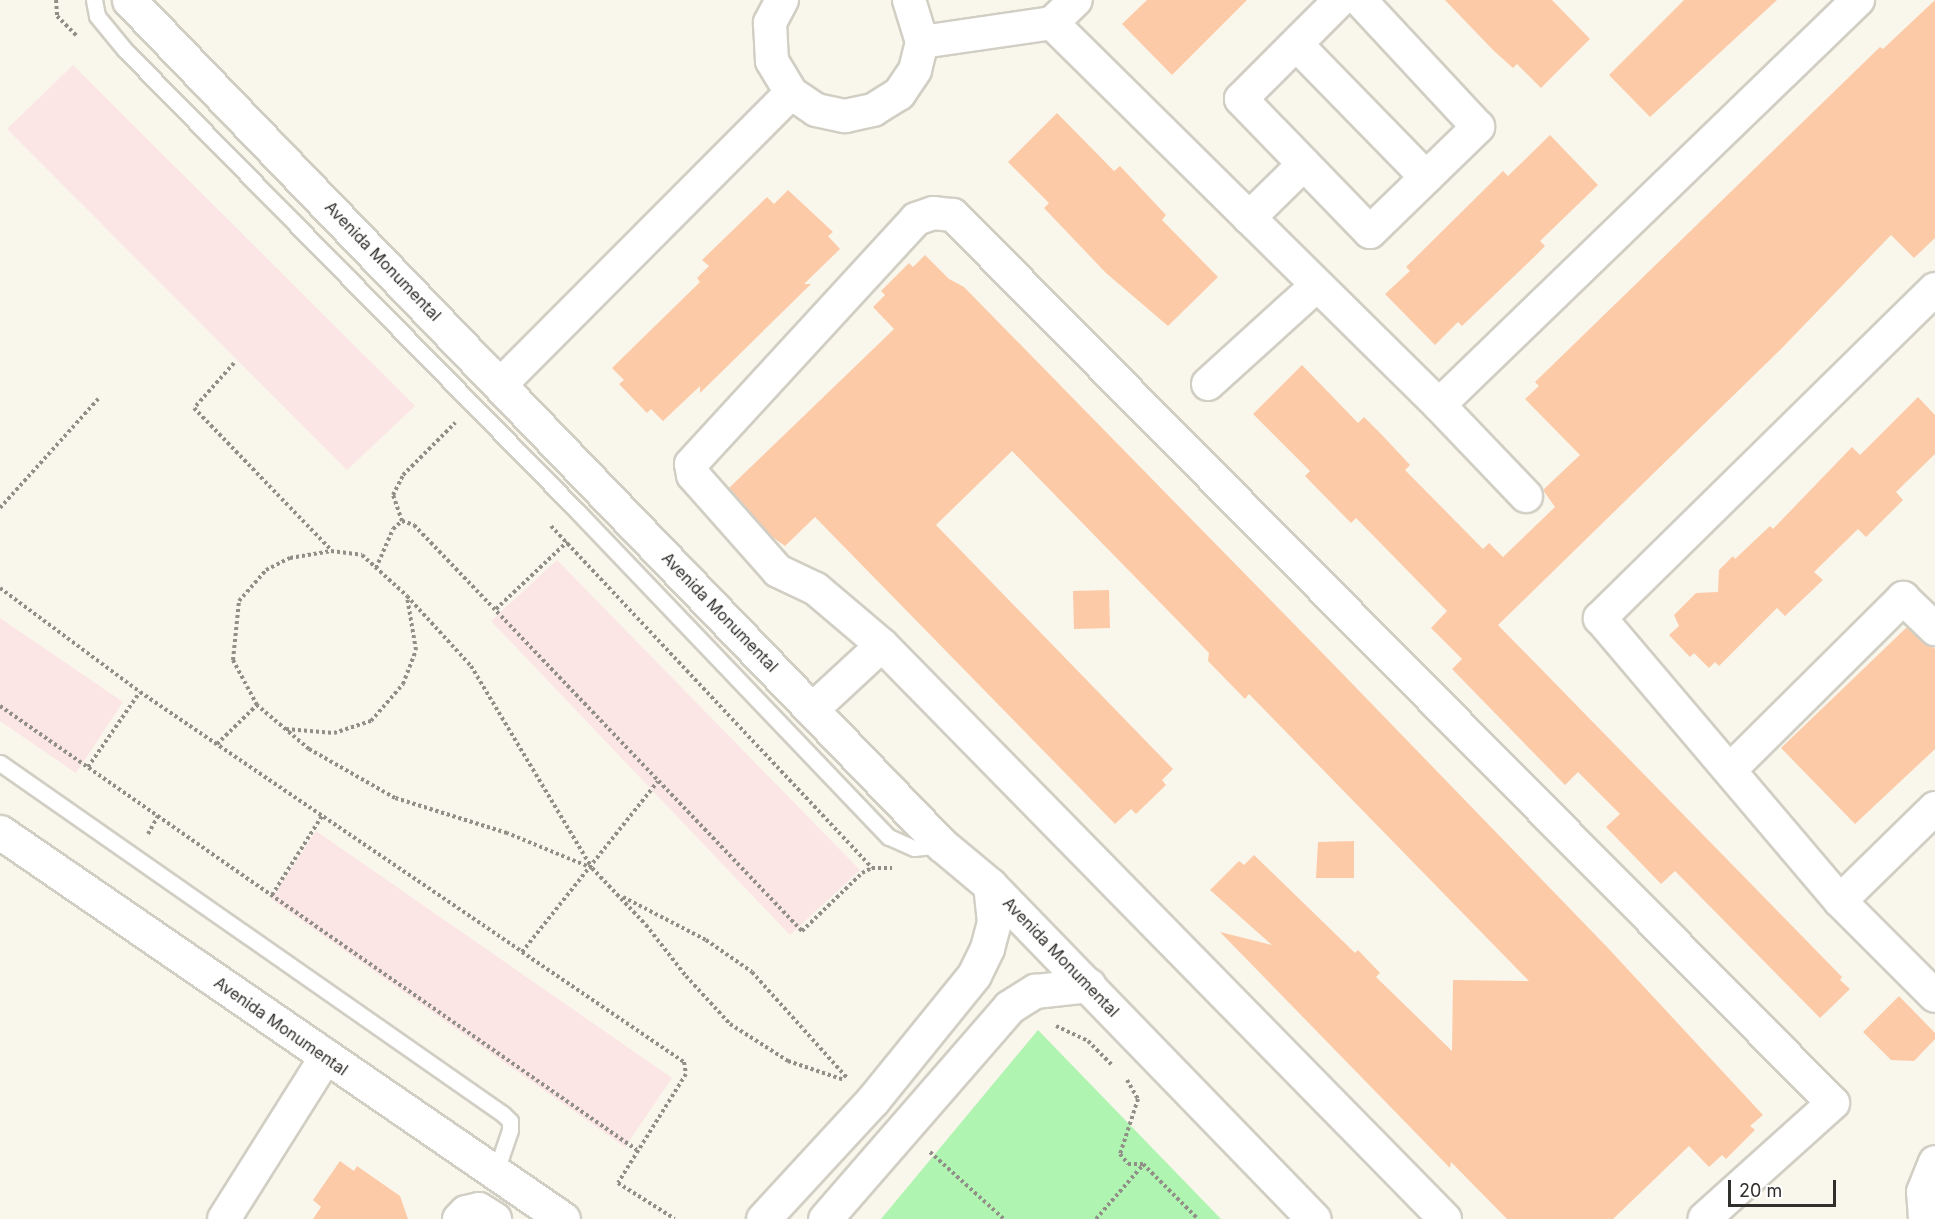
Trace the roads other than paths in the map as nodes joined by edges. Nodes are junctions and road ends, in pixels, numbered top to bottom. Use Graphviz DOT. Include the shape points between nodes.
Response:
graph roads {
  1 [pos="94,0"];
  2 [pos="129,0"];
  3 [pos="782,0"];
  4 [pos="909,0"];
  5 [pos="1076,0"];
  6 [pos="1340,0"];
  7 [pos="1360,0"];
  8 [pos="1858,0"];
  9 [pos="1052,23"];
  10 [pos="922,42"];
  11 [pos="1297,45"];
  12 [pos="791,93"];
  13 [pos="1304,164"];
  14 [pos="1426,177"];
  15 [pos="1249,218"];
  16 [pos="1316,286"];
  17 [pos="1935,290"];
  18 [pos="501,384"];
  19 [pos="1208,384"];
  20 [pos="1438,405"];
  21 [pos="1526,496"];
  22 [pos="1935,629"];
  23 [pos="882,645"];
  24 [pos="813,709"];
  25 [pos="0,763"];
  26 [pos="1731,770"];
  27 [pos="1935,808"];
  28 [pos="0,832"];
  29 [pos="942,845"];
  30 [pos="990,885"];
  31 [pos="1840,901"];
  32 [pos="1089,986"];
  33 [pos="1935,996"];
  34 [pos="326,1057"];
  35 [pos="1935,1162"];
  36 [pos="495,1174"];
  37 [pos="224,1219"];
  38 [pos="459,1219"];
  39 [pos="495,1219"];
  40 [pos="563,1219"];
  41 [pos="763,1219"];
  42 [pos="825,1219"];
  43 [pos="1314,1219"];
  44 [pos="1445,1219"];
  45 [pos="1704,1219"];
  46 [pos="1925,1219"];
  1 -- 29 [label="lane" via="97,16 124,50 569,503 889,837 914,848"];
  2 -- 18 [label="street, Avenida Monumental"];
  3 -- 12 [label="street" via="771,23 772,61"];
  4 -- 10 [label="street"];
  5 -- 9 [label="street"];
  6 -- 11 [label="street"];
  7 -- 14 [label="street" via="1478,127"];
  8 -- 20 [label="street"];
  9 -- 10 [label="street"];
  9 -- 15 [label="street"];
  10 -- 12 [label="street" via="915,70 899,94 873,110 844,116 816,110"];
  11 -- 13 [label="street" via="1241,99"];
  11 -- 14 [label="street"];
  12 -- 18 [label="street"];
  13 -- 14 [label="street" via="1370,232"];
  13 -- 15 [label="street"];
  15 -- 16 [label="street"];
  16 -- 19 [label="street"];
  16 -- 20 [label="street"];
  17 -- 26 [label="street" via="1600,618"];
  18 -- 24 [label="street, Avenida Monumental"];
  20 -- 21 [label="street"];
  22 -- 26 [label="street" via="1903,598"];
  23 -- 24 [label="street"];
  23 -- 44 [label="street"];
  23 -- 45 [label="street" via="816,590 778,571 693,475 691,464 916,219 933,213 953,215 1833,1103"];
  24 -- 29 [label="street, Avenida Monumental"];
  25 -- 36 [label="lane" via="503,1114 510,1121 510,1130"];
  26 -- 31 [label="street"];
  27 -- 31 [label="street"];
  28 -- 34 [label="street, Avenida Monumental"];
  29 -- 30 [label="street, Avenida Monumental"];
  30 -- 32 [label="street, Avenida Monumental"];
  30 -- 41 [label="street" via="994,922 974,975 872,1101"];
  31 -- 33 [label="street"];
  32 -- 42 [label="street" via="1035,991 1009,1007"];
  32 -- 43 [label="street, Avenida Monumental"];
  34 -- 36 [label="street, Avenida Monumental"];
  34 -- 37 [label="street"];
  35 -- 46 [label="street" via="1923,1192"];
  36 -- 40 [label="street, Avenida Monumental"];
  38 -- 39 [label="street" via="466,1212 479,1209"];
}
